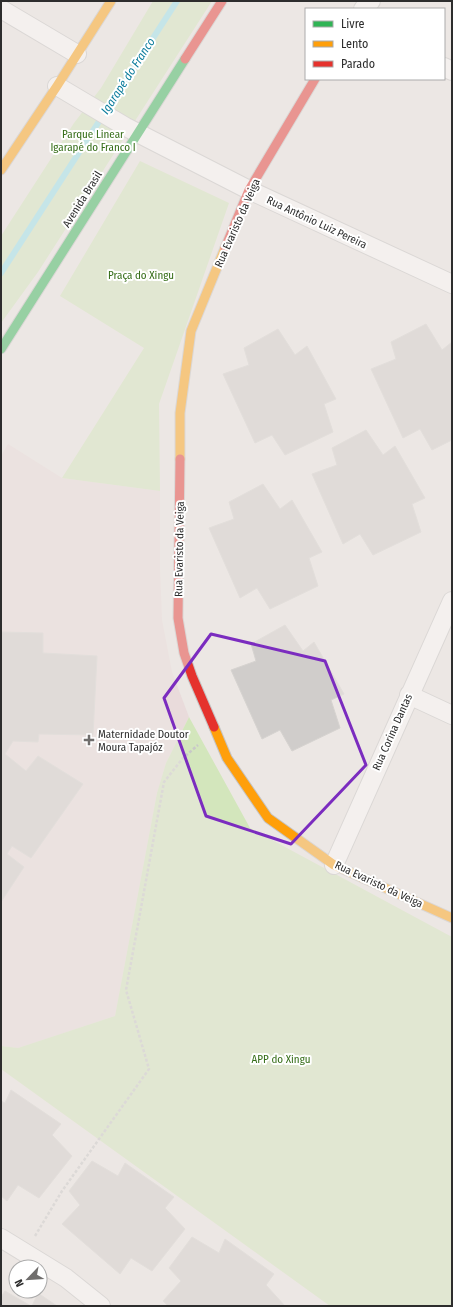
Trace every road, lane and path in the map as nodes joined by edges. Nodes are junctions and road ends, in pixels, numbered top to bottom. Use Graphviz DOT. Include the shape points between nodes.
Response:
graph roads {
  1 [pos="111,1"];
  2 [pos="222,1"];
  3 [pos="1,9"];
  4 [pos="77,54"];
  5 [pos="314,80"];
  6 [pos="57,86"];
  7 [pos="132,130"];
  8 [pos="1,170"];
  9 [pos="249,190"];
  10 [pos="452,284"];
  11 [pos="1,349"];
  12 [pos="452,601"];
  13 [pos="409,695"];
  14 [pos="452,715"];
  15 [pos="215,730"];
  16 [pos="334,865"];
  17 [pos="452,918"];
  18 [pos="1,1238"];
  19 [pos="25,1252"];
  20 [pos="102,1306"];
  1 -- 4 [label="main road"];
  2 -- 7 [label="main road, Avenida Brasil"];
  3 -- 4 [label="street"];
  4 -- 6 [label="main road"];
  5 -- 9 [label="main road, Rua Evaristo da Veiga"];
  6 -- 7 [label="street, Rua Antônio Luiz Pereira"];
  6 -- 8 [label="main road"];
  7 -- 9 [label="street, Rua Antônio Luiz Pereira"];
  7 -- 11 [label="main road, Avenida Brasil"];
  9 -- 10 [label="street, Rua Antônio Luiz Pereira"];
  9 -- 15 [label="main road, Rua Evaristo da Veiga" via="192,331 180,413 178,618 184,652"];
  12 -- 13 [label="street, Rua Corina Dantas"];
  13 -- 14 [label="street"];
  13 -- 16 [label="street, Rua Corina Dantas"];
  15 -- 16 [label="main road, Rua Evaristo da Veiga" via="227,758 268,818"];
  15 -- 19 [label="path" via="183,758 164,782 126,990 150,1069 62,1191"];
  16 -- 17 [label="main road, Rua Evaristo da Veiga"];
  18 -- 19 [label="street"];
  19 -- 20 [label="street" via="66,1278"];
}
